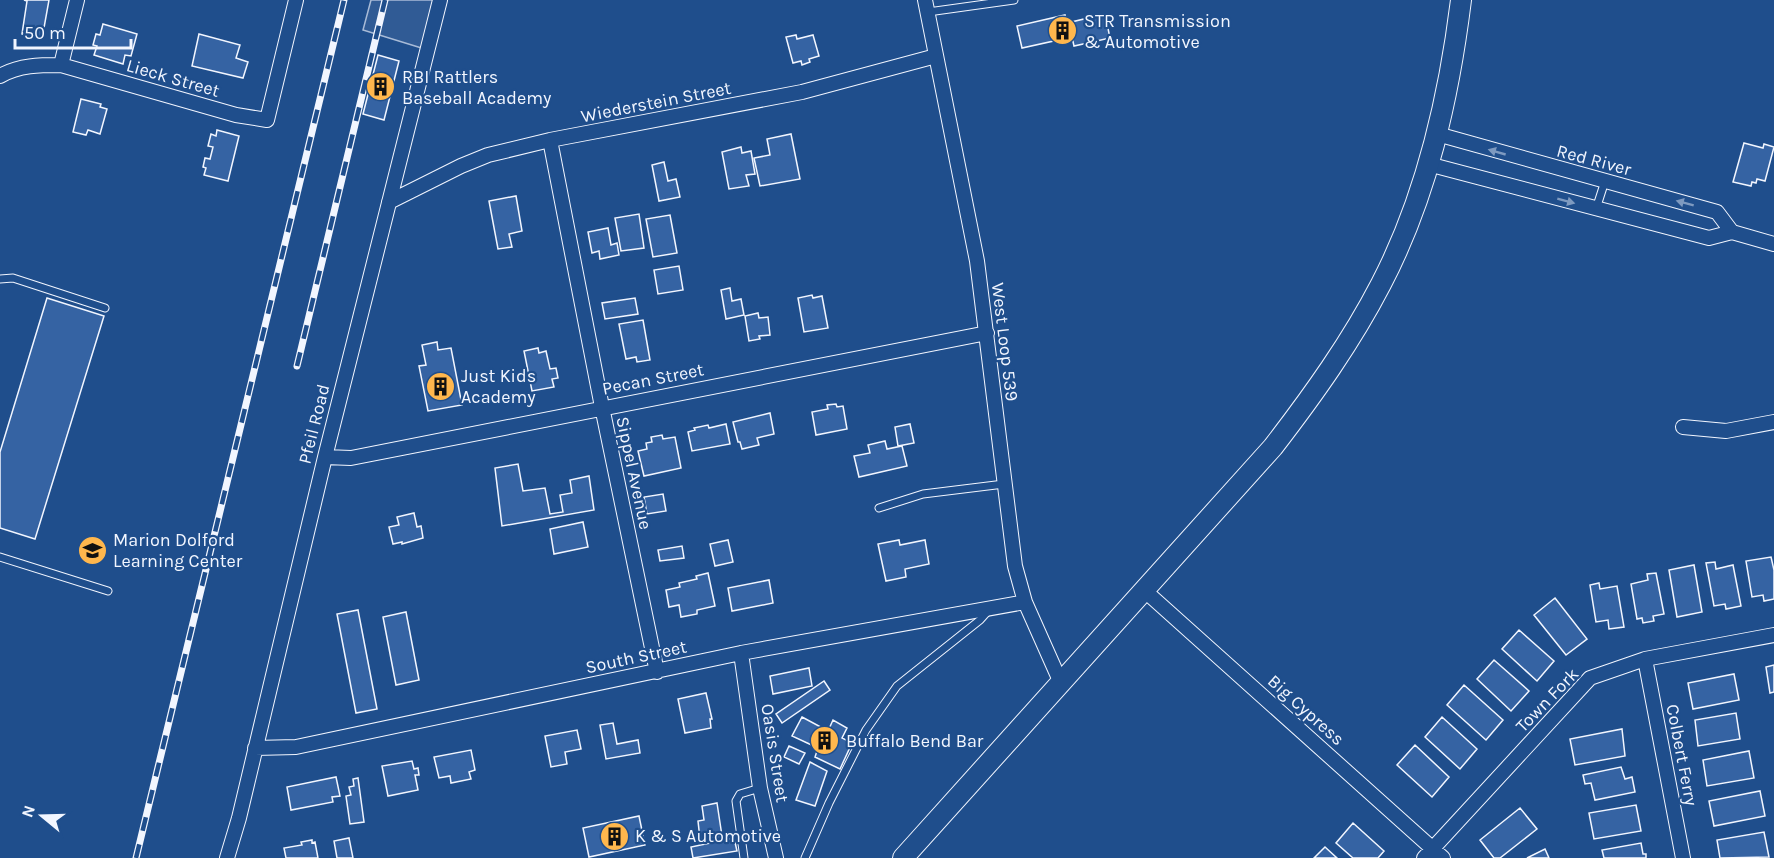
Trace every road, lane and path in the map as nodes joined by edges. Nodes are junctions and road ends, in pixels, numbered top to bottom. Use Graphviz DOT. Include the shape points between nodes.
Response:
graph roads {
  1 [pos="77,0"];
  2 [pos="296,0"];
  3 [pos="440,0"];
  4 [pos="1014,0"];
  5 [pos="1461,0"];
  6 [pos="926,6"];
  7 [pos="936,56"];
  8 [pos="61,64"];
  9 [pos="0,76"];
  10 [pos="1437,134"];
  11 [pos="550,140"];
  12 [pos="1428,164"];
  13 [pos="1605,181"];
  14 [pos="388,202"];
  15 [pos="1596,209"];
  16 [pos="1732,232"];
  17 [pos="1774,244"];
  18 [pos="0,279"];
  19 [pos="105,308"];
  20 [pos="987,333"];
  21 [pos="602,408"];
  22 [pos="1774,422"];
  23 [pos="1683,427"];
  24 [pos="324,457"];
  25 [pos="1004,484"];
  26 [pos="879,508"];
  27 [pos="0,557"];
  28 [pos="1144,590"];
  29 [pos="108,591"];
  30 [pos="1025,602"];
  31 [pos="991,608"];
  32 [pos="1774,635"];
  33 [pos="741,653"];
  34 [pos="1645,659"];
  35 [pos="657,672"];
  36 [pos="1060,683"];
  37 [pos="255,748"];
  38 [pos="760,788"];
  39 [pos="1433,855"];
  40 [pos="227,858"];
  41 [pos="744,858"];
  42 [pos="776,858"];
  43 [pos="805,858"];
  44 [pos="903,858"];
  45 [pos="1683,858"];
  1 -- 8 [label="street"];
  2 -- 8 [label="street, Lieck Street" via="267,120 236,115"];
  3 -- 14 [label="street, Pfeil Road"];
  4 -- 6 [label="lane"];
  5 -- 10 [label="main road"];
  6 -- 7 [label="street, West Loop 539"];
  7 -- 11 [label="street, Wiederstein Street" via="802,92"];
  7 -- 20 [label="street, West Loop 539" via="977,261"];
  8 -- 9 [label="street, Lieck Street" via="34,65"];
  10 -- 12 [label="main road"];
  13 -- 10 [label="street, Red River, one-way"];
  11 -- 14 [label="street, Wiederstein Street" via="488,155"];
  11 -- 21 [label="street, Sippel Avenue"];
  12 -- 15 [label="street, one-way"];
  12 -- 28 [label="main road" via="1382,282 1345,348 1273,447"];
  13 -- 15 [label="lane"];
  16 -- 13 [label="street, Red River, one-way" via="1717,212"];
  14 -- 24 [label="street, Pfeil Road"];
  15 -- 16 [label="street" via="1709,238"];
  16 -- 17 [label="street"];
  18 -- 19 [label="lane" via="13,278"];
  20 -- 21 [label="street, Pecan Street"];
  20 -- 25 [label="street, West Loop 539"];
  21 -- 24 [label="street, Pecan Street" via="351,458"];
  21 -- 35 [label="street, Sippel Avenue"];
  22 -- 23 [label="street" via="1726,431"];
  24 -- 37 [label="street, Pfeil Road"];
  25 -- 26 [label="lane" via="923,494"];
  25 -- 30 [label="street, West Loop 539" via="1015,566"];
  27 -- 29 [label="lane"];
  28 -- 36 [label="main road"];
  28 -- 39 [label="street, Big Cypress"];
  30 -- 31 [label="street, South Street"];
  30 -- 36 [label="street, West Loop 539"];
  31 -- 33 [label="street, South Street"];
  31 -- 43 [label="lane" via="897,686 866,730"];
  32 -- 34 [label="street, Town Fork"];
  33 -- 35 [label="street, South Street"];
  33 -- 38 [label="street, Oasis Street"];
  34 -- 39 [label="street, Town Fork" via="1590,678"];
  34 -- 45 [label="street, Colbert Ferry"];
  35 -- 37 [label="street, South Street" via="296,747"];
  36 -- 44 [label="main road"];
  37 -- 40 [label="street, Pfeil Road"];
  38 -- 41 [label="lane" via="740,794 736,801"];
  38 -- 42 [label="street, Oasis Street"];
}
